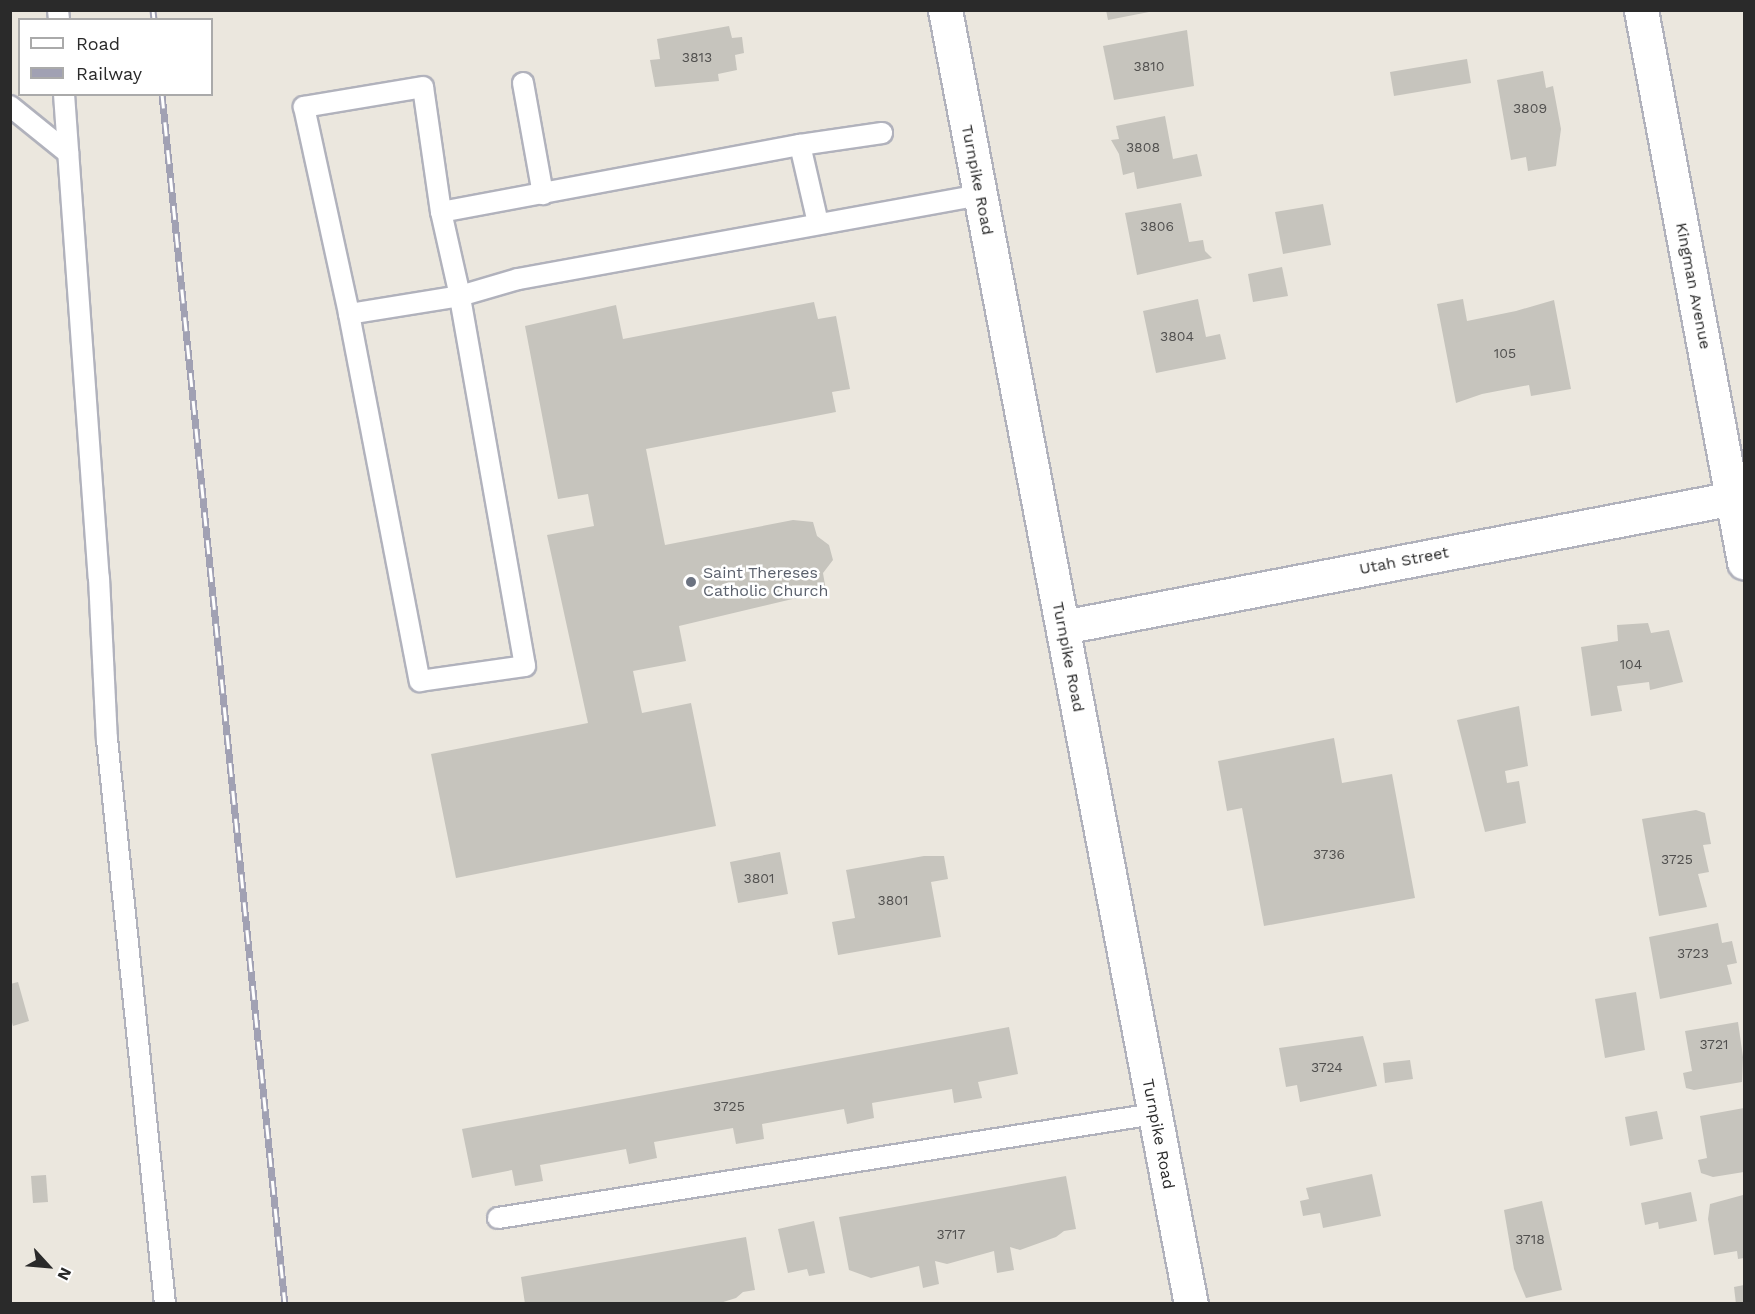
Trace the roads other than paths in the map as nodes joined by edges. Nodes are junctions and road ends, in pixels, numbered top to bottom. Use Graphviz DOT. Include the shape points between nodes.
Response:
graph roads {
  1 [pos="945,10"];
  2 [pos="1641,10"];
  3 [pos="523,83"];
  4 [pos="64,96"];
  5 [pos="10,106"];
  6 [pos="882,133"];
  7 [pos="800,145"];
  8 [pos="68,153"];
  9 [pos="543,194"];
  10 [pos="980,195"];
  11 [pos="441,212"];
  12 [pos="818,223"];
  13 [pos="460,296"];
  14 [pos="349,314"];
  15 [pos="1738,497"];
  16 [pos="1744,562"];
  17 [pos="1062,627"];
  18 [pos="1154,1114"];
  19 [pos="498,1218"];
  20 [pos="165,1304"];
  21 [pos="1191,1304"];
  1 -- 10 [label="main road, Turnpike Road"];
  2 -- 15 [label="main road, Kingman Avenue"];
  3 -- 9 [label="lane"];
  4 -- 8 [label="lane"];
  5 -- 8 [label="lane"];
  6 -- 7 [label="lane"];
  7 -- 9 [label="lane"];
  7 -- 12 [label="lane"];
  8 -- 20 [label="lane" via="107,739"];
  9 -- 11 [label="lane"];
  10 -- 12 [label="lane"];
  10 -- 17 [label="main road, Turnpike Road"];
  11 -- 13 [label="lane"];
  11 -- 14 [label="lane" via="423,87 304,107"];
  12 -- 13 [label="lane" via="518,279"];
  13 -- 14 [label="lane"];
  13 -- 14 [label="lane" via="525,666 420,681"];
  15 -- 16 [label="main road, Kingman Avenue"];
  15 -- 17 [label="main road, Utah Street"];
  17 -- 18 [label="main road, Turnpike Road"];
  18 -- 19 [label="lane"];
  18 -- 21 [label="main road, Turnpike Road"];
}
